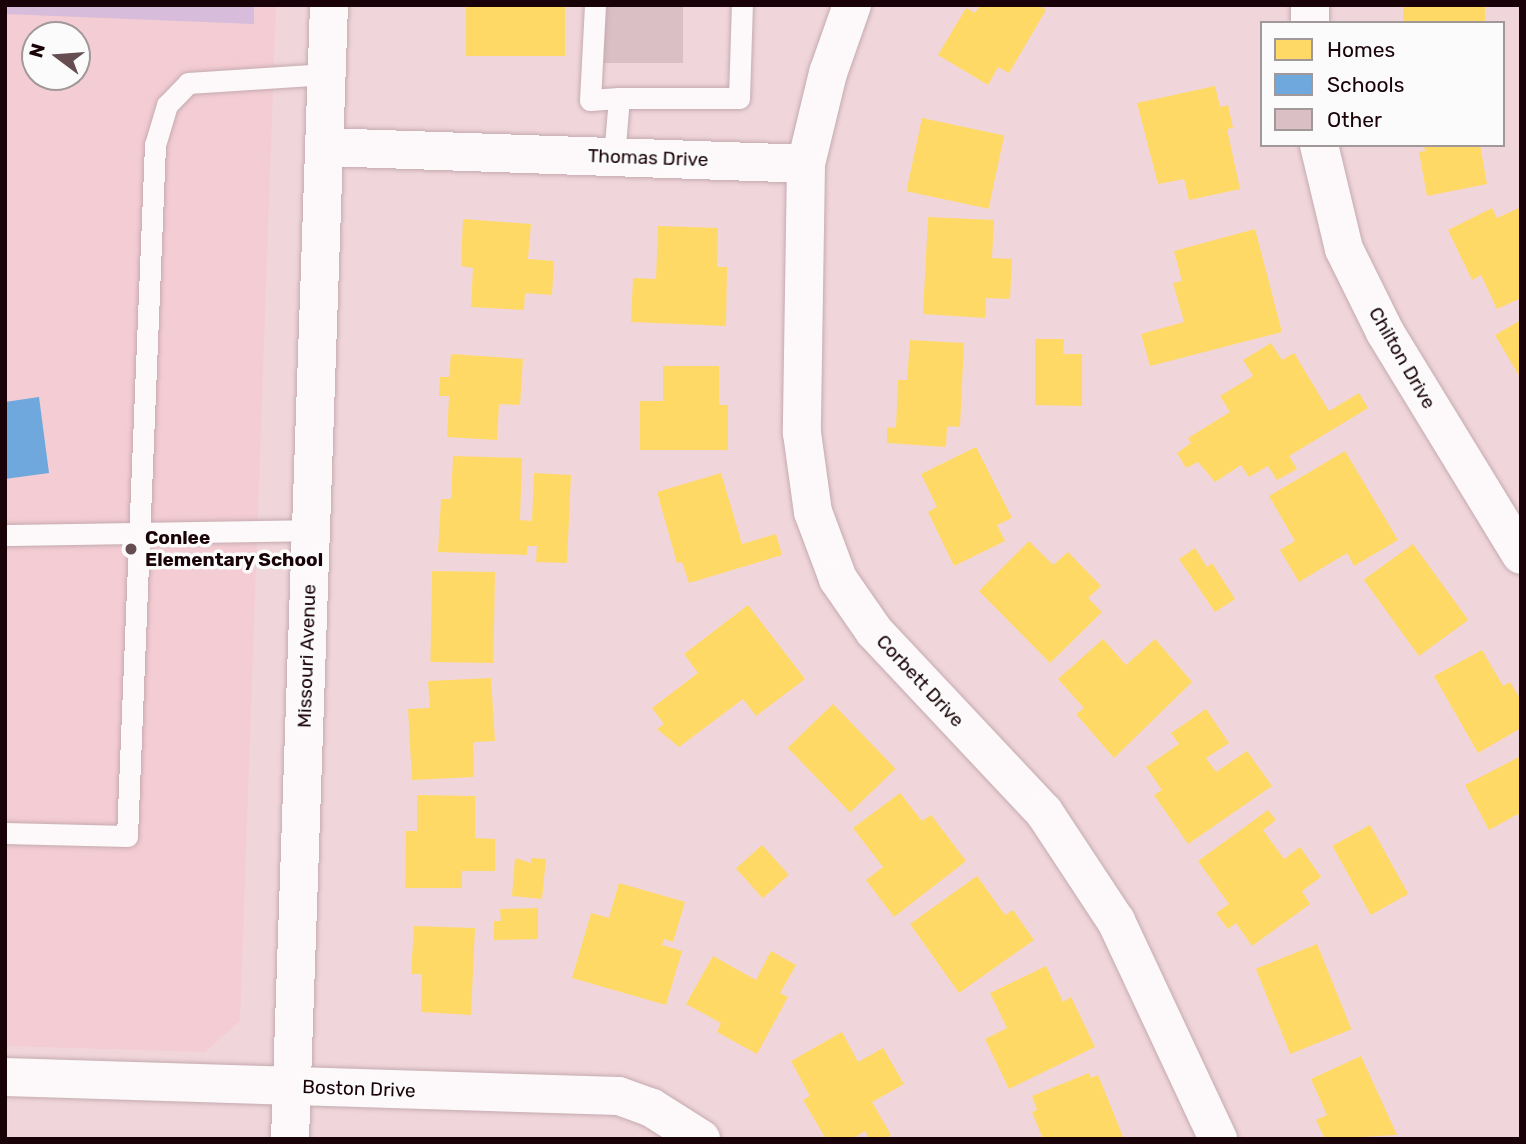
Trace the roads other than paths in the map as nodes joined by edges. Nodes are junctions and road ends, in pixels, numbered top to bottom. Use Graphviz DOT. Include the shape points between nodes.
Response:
graph roads {
  1 [pos="329,5"];
  2 [pos="596,5"];
  3 [pos="742,5"];
  4 [pos="852,5"];
  5 [pos="327,74"];
  6 [pos="619,98"];
  7 [pos="324,147"];
  8 [pos="1319,147"];
  9 [pos="614,157"];
  10 [pos="806,164"];
  11 [pos="141,530"];
  12 [pos="311,530"];
  13 [pos="5,535"];
  14 [pos="1521,555"];
  15 [pos="5,833"];
  16 [pos="5,1077"];
  17 [pos="292,1087"];
  18 [pos="290,1139"];
  19 [pos="701,1139"];
  20 [pos="1218,1139"];
  1 -- 5 [label="street, Missouri Avenue"];
  2 -- 6 [label="lane" via="590,100"];
  3 -- 6 [label="lane" via="739,99"];
  4 -- 10 [label="street" via="828,73"];
  5 -- 7 [label="street, Missouri Avenue"];
  5 -- 11 [label="lane" via="188,83 167,105 155,145"];
  6 -- 9 [label="lane"];
  7 -- 9 [label="street, Thomas Drive"];
  7 -- 12 [label="street, Missouri Avenue"];
  8 -- 14 [label="street, Chilton Drive" via="1344,249 1385,332"];
  9 -- 10 [label="street, Thomas Drive"];
  10 -- 20 [label="street, Corbett Drive" via="802,433 813,513 838,579 874,631 1044,812 1116,921"];
  11 -- 12 [label="lane"];
  11 -- 13 [label="lane"];
  11 -- 15 [label="lane" via="127,836"];
  12 -- 17 [label="street, Missouri Avenue"];
  16 -- 17 [label="street, Boston Drive"];
  17 -- 18 [label="street, Missouri Avenue"];
  17 -- 19 [label="street, Boston Drive" via="619,1096 652,1108"];
}
